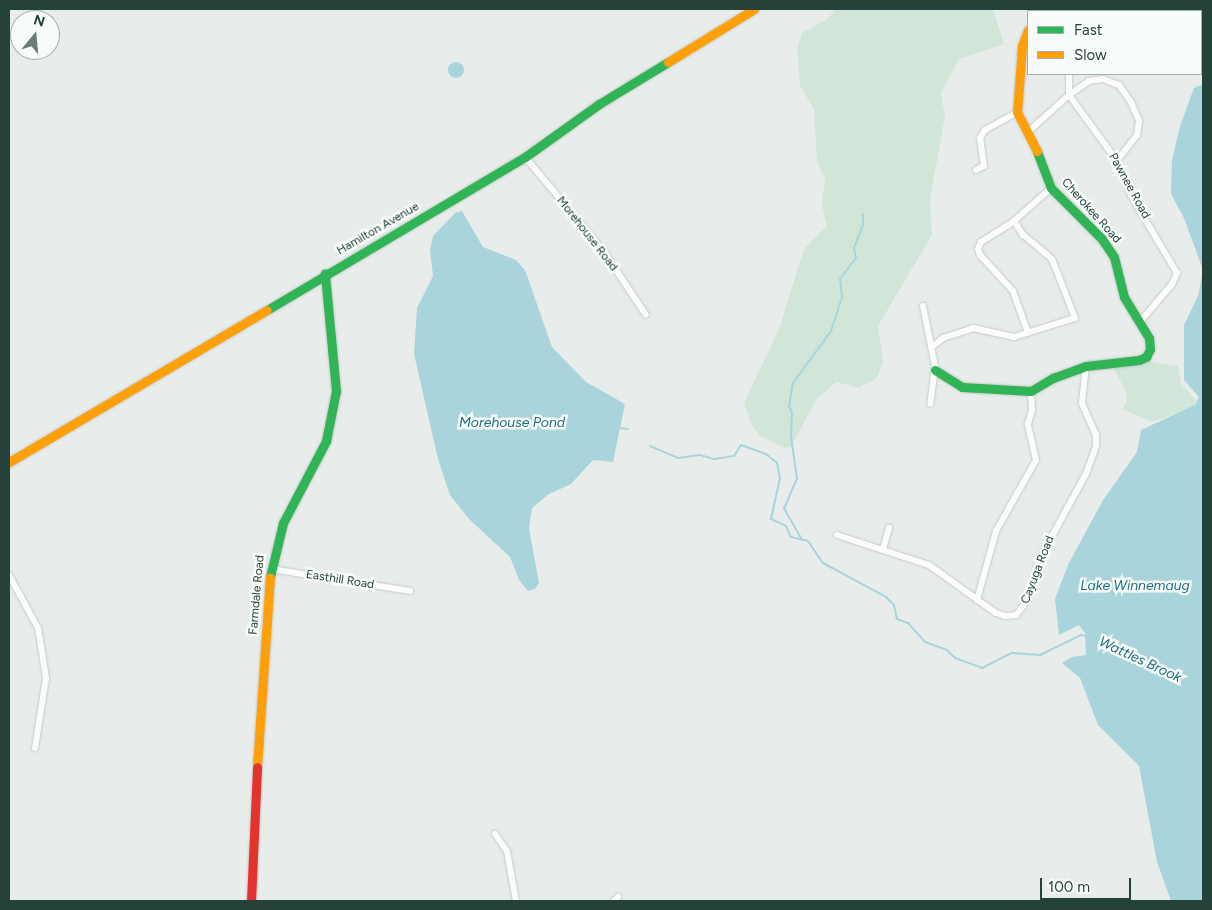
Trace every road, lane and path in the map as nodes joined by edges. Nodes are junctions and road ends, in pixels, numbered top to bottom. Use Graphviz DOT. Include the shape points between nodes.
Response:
graph roads {
  1 [pos="754,9"];
  2 [pos="1027,33"];
  3 [pos="1069,75"];
  4 [pos="1069,95"];
  5 [pos="1017,112"];
  6 [pos="1029,131"];
  7 [pos="525,157"];
  8 [pos="1117,161"];
  9 [pos="976,170"];
  10 [pos="1051,188"];
  11 [pos="1014,221"];
  12 [pos="325,274"];
  13 [pos="924,306"];
  14 [pos="646,314"];
  15 [pos="1140,322"];
  16 [pos="1028,333"];
  17 [pos="932,347"];
  18 [pos="1086,366"];
  19 [pos="935,370"];
  20 [pos="1031,391"];
  21 [pos="930,404"];
  22 [pos="9,462"];
  23 [pos="889,528"];
  24 [pos="837,536"];
  25 [pos="884,549"];
  26 [pos="271,569"];
  27 [pos="9,576"];
  28 [pos="410,591"];
  29 [pos="977,600"];
  30 [pos="35,748"];
  31 [pos="495,834"];
  32 [pos="251,901"];
  33 [pos="516,901"];
  1 -- 7 [label="street, Hamilton Avenue" via="599,104"];
  2 -- 5 [label="street" via="1022,46"];
  3 -- 4 [label="street"];
  4 -- 6 [label="street"];
  4 -- 8 [label="street, Pawnee Road"];
  4 -- 8 [label="street" via="1089,82 1103,79 1119,85 1131,102 1138,121 1137,135"];
  5 -- 6 [label="street, Cherokee Road"];
  5 -- 9 [label="street" via="985,130 980,138 984,166"];
  6 -- 10 [label="street, Cherokee Road"];
  7 -- 12 [label="street, Hamilton Avenue"];
  7 -- 14 [label="street, Morehouse Road" via="602,249"];
  8 -- 15 [label="street, Pawnee Road" via="1133,199 1177,273 1172,284"];
  10 -- 11 [label="street"];
  10 -- 15 [label="street, Cherokee Road" via="1102,239 1114,257 1124,297"];
  11 -- 16 [label="street" via="981,242 978,249 1013,291"];
  11 -- 16 [label="street" via="1023,234 1052,259 1075,318"];
  12 -- 22 [label="street, Hamilton Avenue"];
  12 -- 26 [label="street, Farmdale Road" via="336,391 332,416 314,466 282,523"];
  13 -- 17 [label="street"];
  15 -- 18 [label="street, Cherokee Road" via="1149,338 1150,349 1146,357"];
  16 -- 17 [label="street" via="1001,336 973,328 942,338"];
  17 -- 19 [label="street"];
  18 -- 20 [label="street" via="1053,378"];
  18 -- 29 [label="street, Cayuga Road" via="1082,403 1096,435 1096,446 1086,474 1040,558 1027,601 1016,615 1005,616"];
  19 -- 20 [label="street" via="962,387"];
  19 -- 21 [label="street"];
  20 -- 29 [label="street" via="1032,410 1028,424 1036,460 996,531"];
  23 -- 25 [label="street"];
  24 -- 25 [label="street, Cayuga Road"];
  25 -- 29 [label="street, Cayuga Road" via="929,565"];
  26 -- 28 [label="street, Easthill Road"];
  26 -- 32 [label="street, Farmdale Road" via="252,842"];
  27 -- 30 [label="street" via="38,628 46,678"];
  31 -- 33 [label="street" via="507,851"];
}
